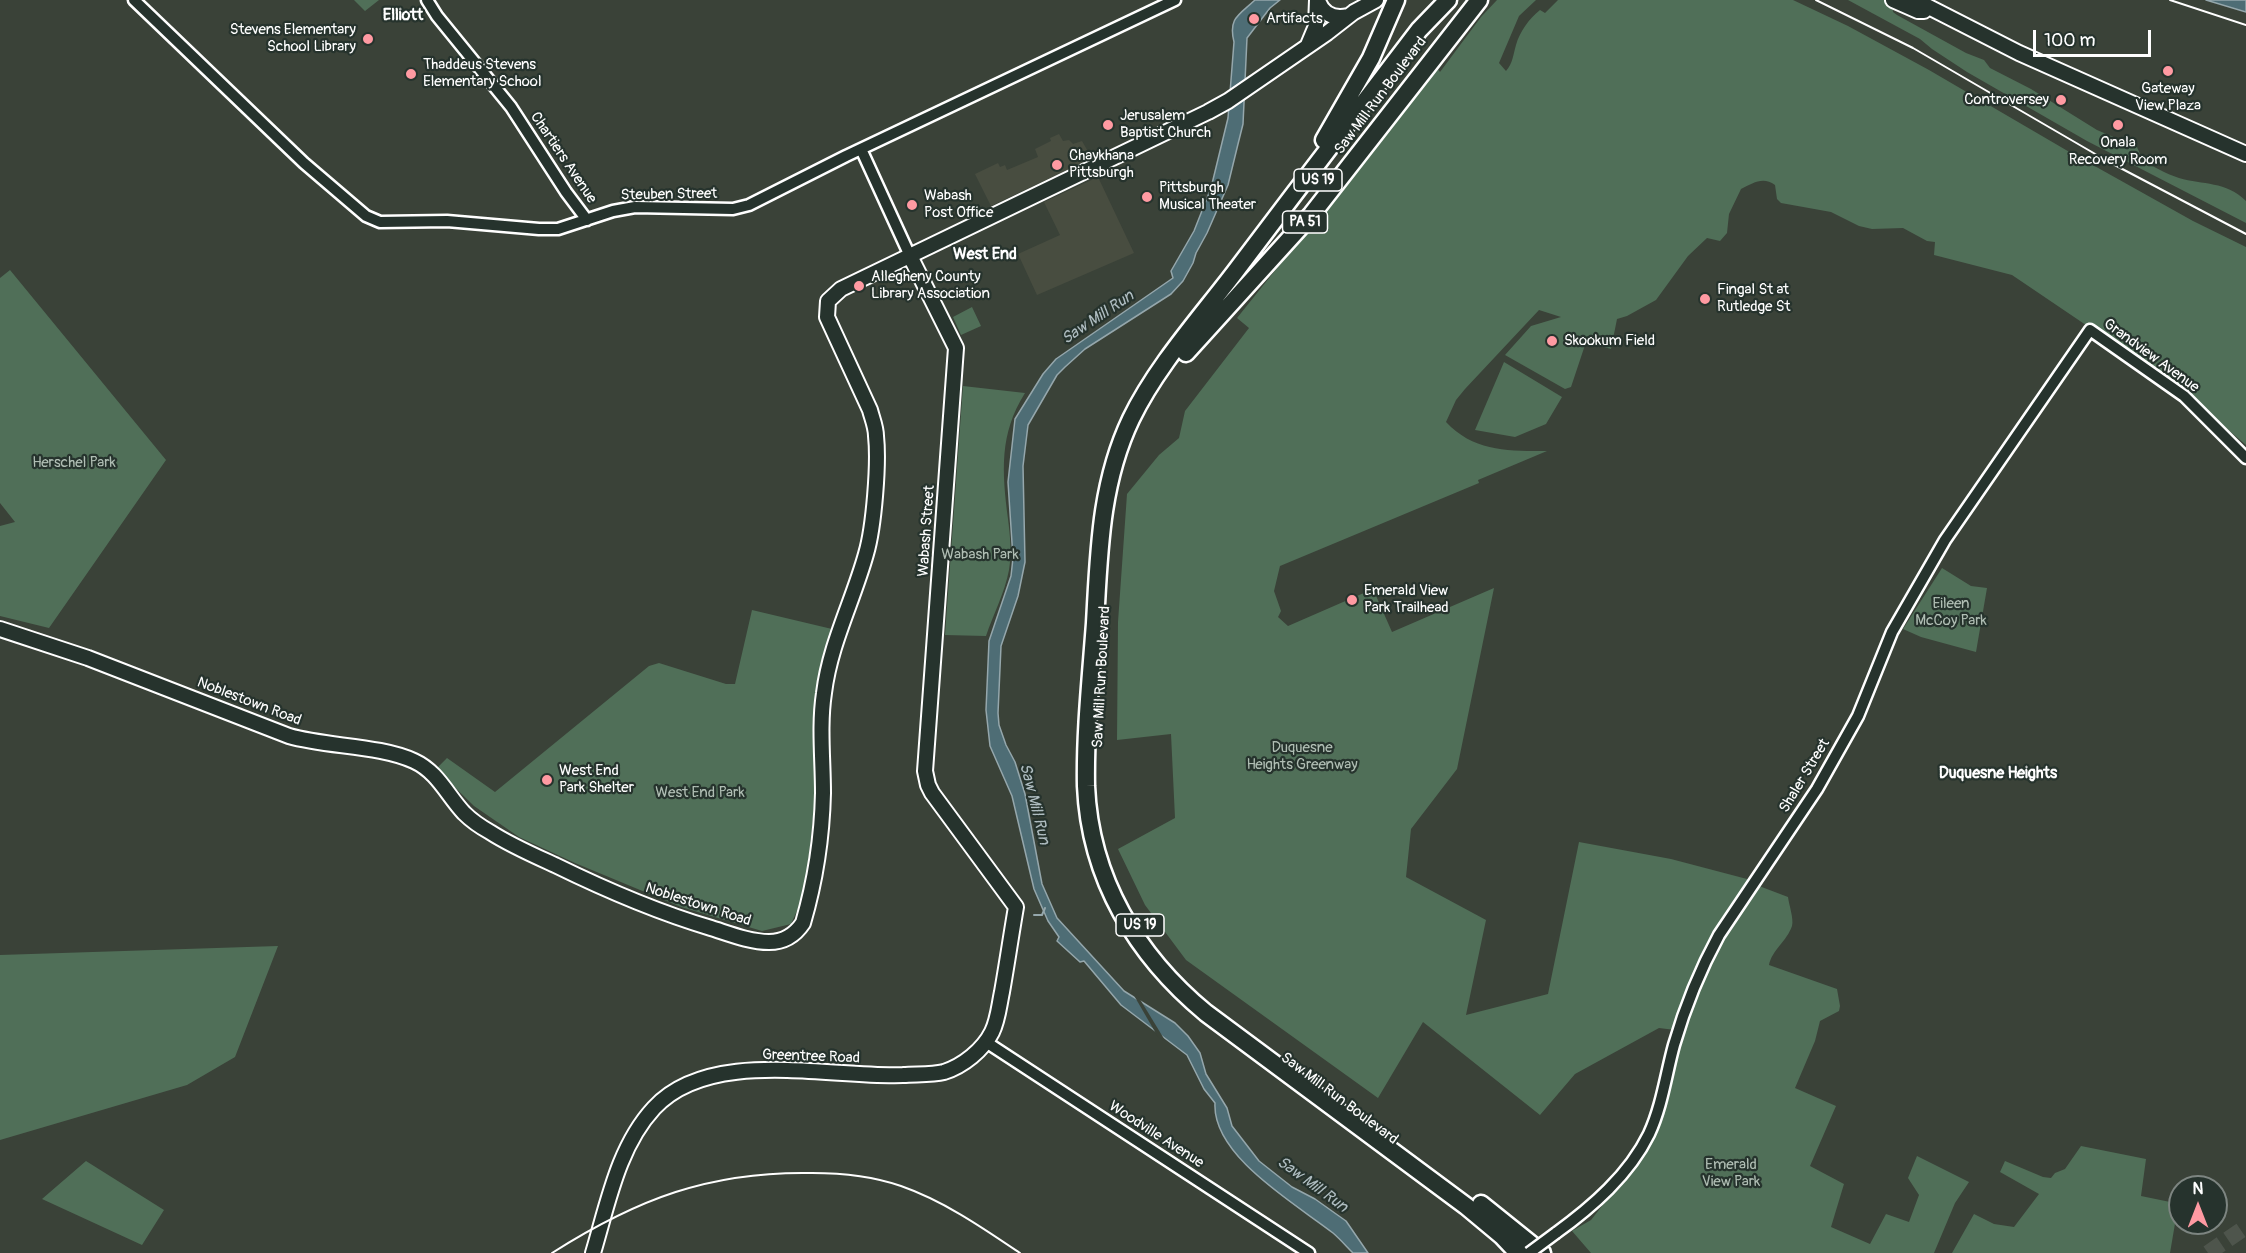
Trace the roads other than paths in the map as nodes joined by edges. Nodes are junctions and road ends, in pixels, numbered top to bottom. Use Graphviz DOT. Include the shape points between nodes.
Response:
graph roads {
  1 [pos="134,0"];
  2 [pos="427,0"];
  3 [pos="1175,0"];
  4 [pos="1317,0"];
  5 [pos="1376,0"];
  6 [pos="1396,0"];
  7 [pos="1479,0"];
  8 [pos="1893,0"];
  9 [pos="1915,0"];
  10 [pos="1446,2"];
  11 [pos="1934,10"];
  12 [pos="1348,16"];
  13 [pos="1308,45"];
  14 [pos="861,149"];
  15 [pos="2246,154"];
  16 [pos="1276,218"];
  17 [pos="587,220"];
  18 [pos="910,256"];
  19 [pos="2090,330"];
  20 [pos="1186,353"];
  21 [pos="2246,458"];
  22 [pos="0,629"];
  23 [pos="1016,907"];
  24 [pos="986,1042"];
  25 [pos="593,1253"];
  26 [pos="1309,1253"];
  27 [pos="1518,1253"];
  28 [pos="1529,1253"];
  29 [pos="1542,1253"];
  1 -- 17 [label="street, Steuben Street" via="304,163 366,216 380,222 447,220 539,230"];
  2 -- 17 [label="street, Chartiers Avenue" via="511,107"];
  3 -- 14 [label="street, Steuben Street"];
  4 -- 12 [label="main road" via="1328,14"];
  4 -- 13 [label="main road" via="1316,26"];
  5 -- 12 [label="main road"];
  6 -- 16 [label="highway, PA 51" via="1356,85"];
  7 -- 20 [label="highway, PA 51" via="1312,214"];
  8 -- 11 [label="main road" via="1918,11"];
  9 -- 11 [label="main road"];
  10 -- 16 [label="highway, Saw Mill Run Boulevard / US 19" via="1419,30"];
  10 -- 20 [label="highway, Saw Mill Run Boulevard / US 19" via="1427,36"];
  11 -- 15 [label="main road" via="2019,53"];
  12 -- 13 [label="main road"];
  13 -- 18 [label="main road" via="1228,101 1184,125"];
  14 -- 17 [label="street, Steuben Street" via="749,205 733,209 635,207"];
  14 -- 18 [label="street, Wabash Street"];
  16 -- 27 [label="highway, Saw Mill Run Boulevard / US 19" via="1151,384 1131,418 1110,474 1100,536 1087,747 1087,798 1096,848 1107,883 1132,932 1178,990 1466,1206"];
  18 -- 22 [label="main road, Noblestown Road" via="841,289 828,301 827,317 870,410 876,436 876,478 867,553 835,644 824,691 823,793 816,864 803,923 786,939 770,942 743,938 667,915 602,889 489,832 465,814 439,780 414,761 289,736 88,658"];
  18 -- 23 [label="main road, Wabash Street" via="956,348 926,780"];
  19 -- 21 [label="street, Grandview Avenue" via="2184,396"];
  19 -- 28 [label="street, Shaler Street, bridge" via="1945,540 1892,632 1858,716 1817,789 1719,935 1684,1015 1649,1134 1599,1200"];
  20 -- 29 [label="highway, Saw Mill Run Boulevard / US 19" via="1159,390 1137,431 1120,476 1112,516 1096,768 1101,826 1116,879 1150,942 1198,994"];
  23 -- 24 [label="main road, Greentree Road" via="996,1021"];
  24 -- 25 [label="main road, Greentree Road" via="968,1059 943,1072 879,1076 739,1072 688,1083 655,1107 633,1137 617,1173"];
  24 -- 26 [label="street, Woodville Avenue"];
}
